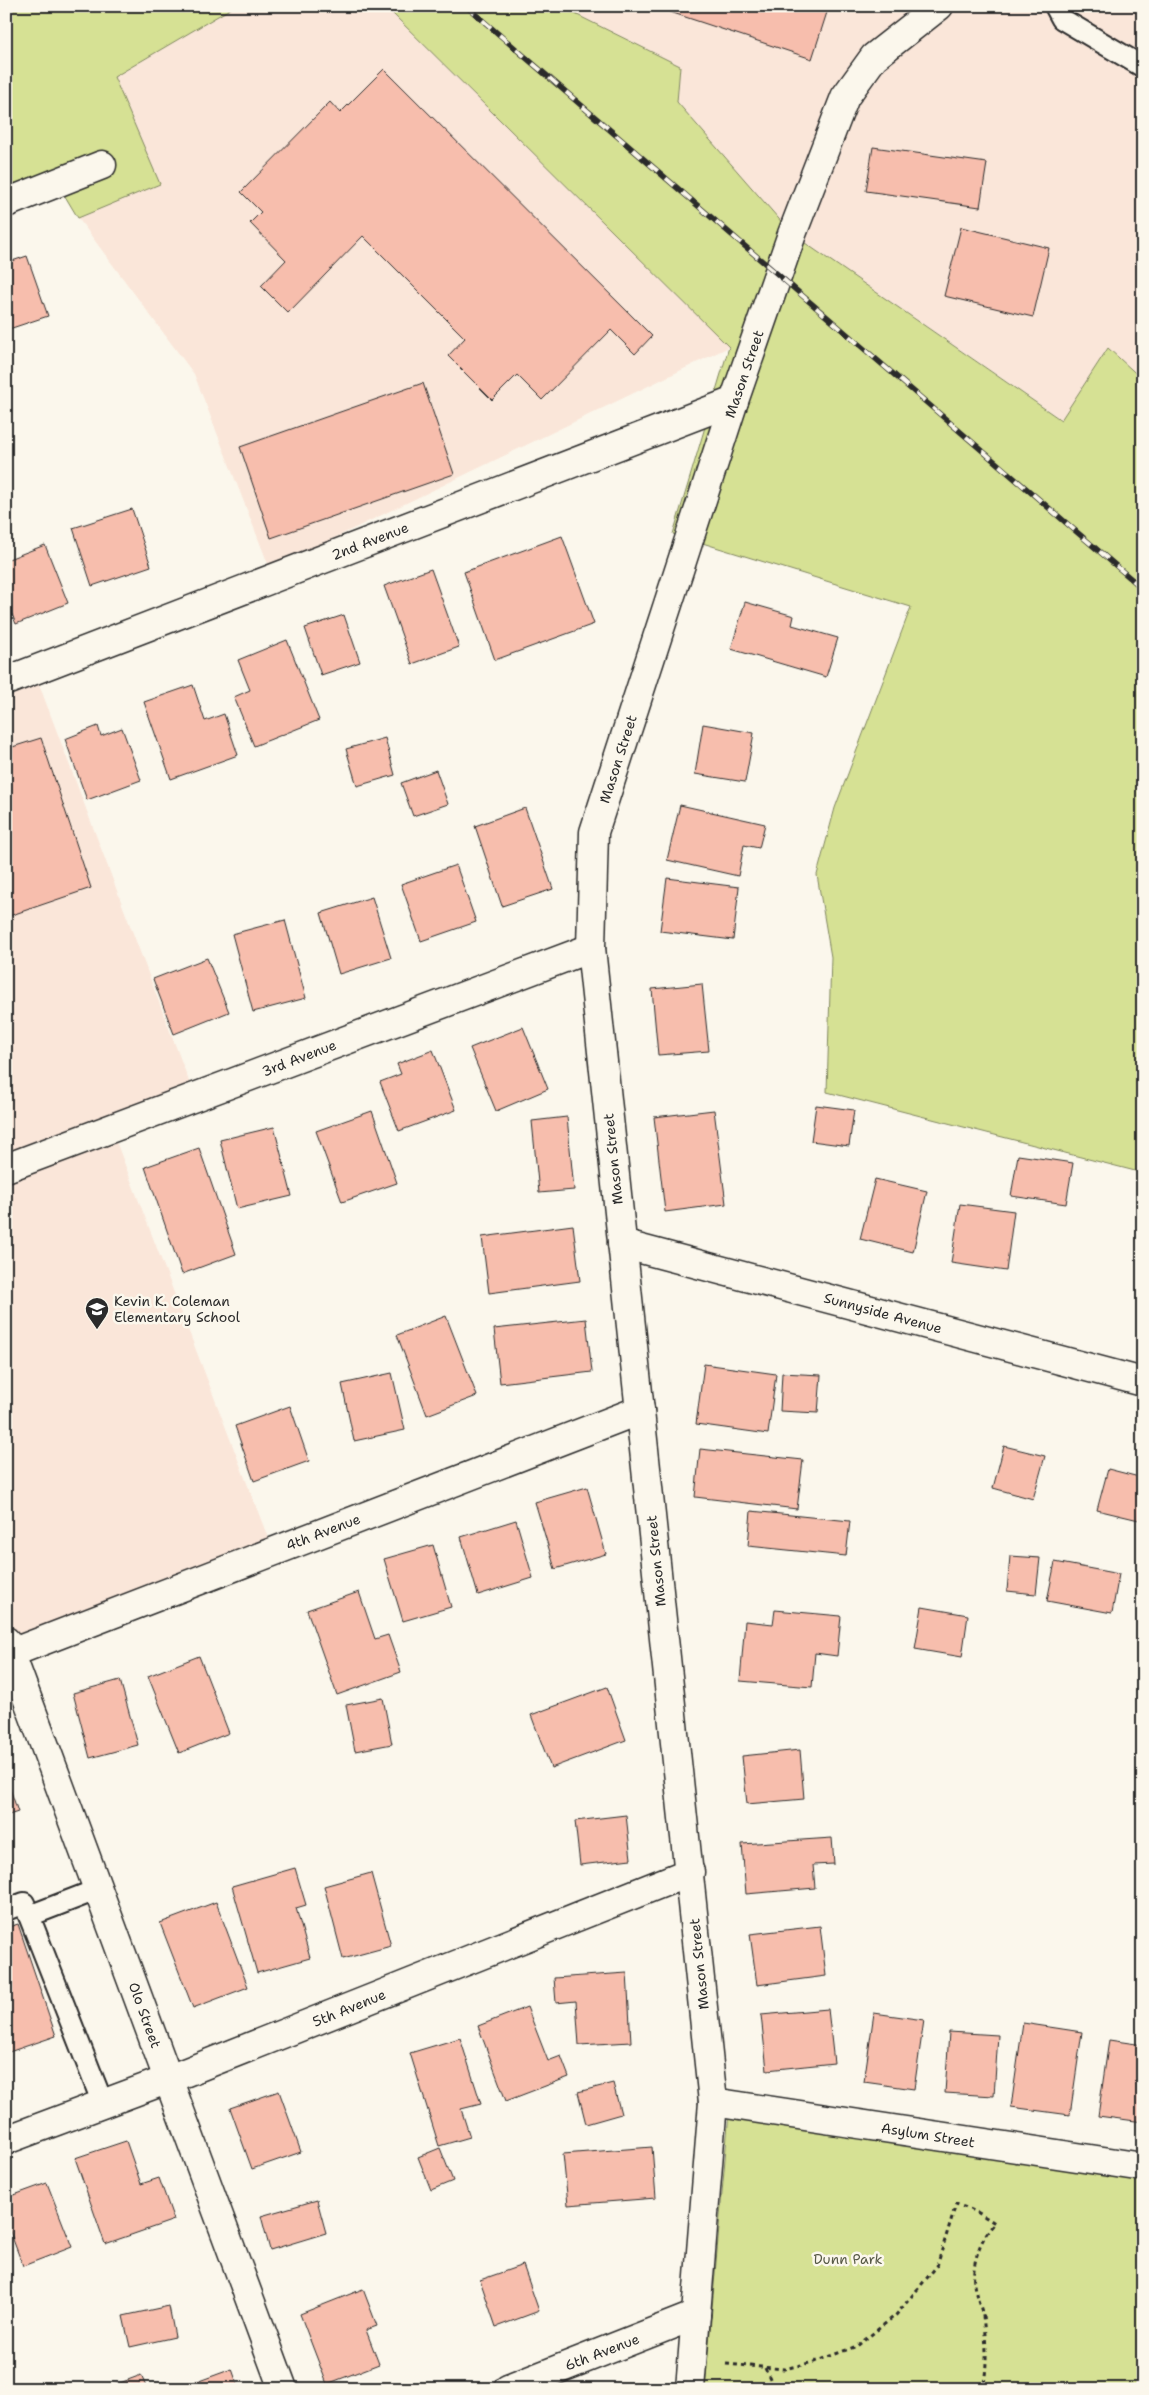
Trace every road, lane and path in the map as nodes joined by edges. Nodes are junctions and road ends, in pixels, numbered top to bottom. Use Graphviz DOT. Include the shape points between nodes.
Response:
graph roads {
  1 [pos="939,6"];
  2 [pos="1055,6"];
  3 [pos="1143,67"];
  4 [pos="102,165"];
  5 [pos="6,202"];
  6 [pos="734,401"];
  7 [pos="6,681"];
  8 [pos="591,948"];
  9 [pos="6,1168"];
  10 [pos="622,1244"];
  11 [pos="1143,1382"];
  12 [pos="640,1410"];
  13 [pos="8,1650"];
  14 [pos="690,1872"];
  15 [pos="99,1889"];
  16 [pos="6,1910"];
  17 [pos="29,1916"];
  18 [pos="169,2079"];
  19 [pos="713,2102"];
  20 [pos="103,2104"];
  21 [pos="6,2140"];
  22 [pos="1143,2167"];
  23 [pos="696,2315"];
  24 [pos="723,2363"];
  25 [pos="765,2368"];
  26 [pos="283,2389"];
  27 [pos="508,2389"];
  28 [pos="690,2389"];
  29 [pos="775,2389"];
  30 [pos="983,2389"];
  1 -- 6 [label="street, Mason Street" via="874,57 845,98 792,234"];
  2 -- 3 [label="lane" via="1062,18"];
  4 -- 5 [label="street"];
  6 -- 7 [label="street, 2nd Avenue"];
  6 -- 8 [label="street, Mason Street" via="594,832"];
  8 -- 9 [label="street, 3rd Avenue"];
  8 -- 10 [label="street, Mason Street"];
  10 -- 11 [label="street, Sunnyside Avenue"];
  10 -- 12 [label="street, Mason Street"];
  12 -- 13 [label="street, 4th Avenue"];
  12 -- 14 [label="street, Mason Street"];
  13 -- 15 [label="street, Olo Street"];
  14 -- 18 [label="street, 5th Avenue"];
  14 -- 19 [label="street, Mason Street"];
  15 -- 17 [label="lane"];
  15 -- 18 [label="street, Olo Street"];
  16 -- 17 [label="lane" via="24,1903"];
  17 -- 20 [label="lane"];
  18 -- 20 [label="street, 5th Avenue"];
  18 -- 26 [label="street, Olo Street"];
  19 -- 22 [label="street, Asylum Street"];
  19 -- 23 [label="street, Mason Street"];
  20 -- 21 [label="street, 5th Avenue"];
  23 -- 27 [label="street, 6th Avenue"];
  23 -- 28 [label="street, Mason Street"];
  24 -- 25 [label="path"];
  25 -- 29 [label="path"];
  25 -- 30 [label="path" via="784,2369 814,2362 857,2346 896,2315 937,2266 956,2204 995,2223 985,2234 975,2264 974,2288 986,2341"];
}
